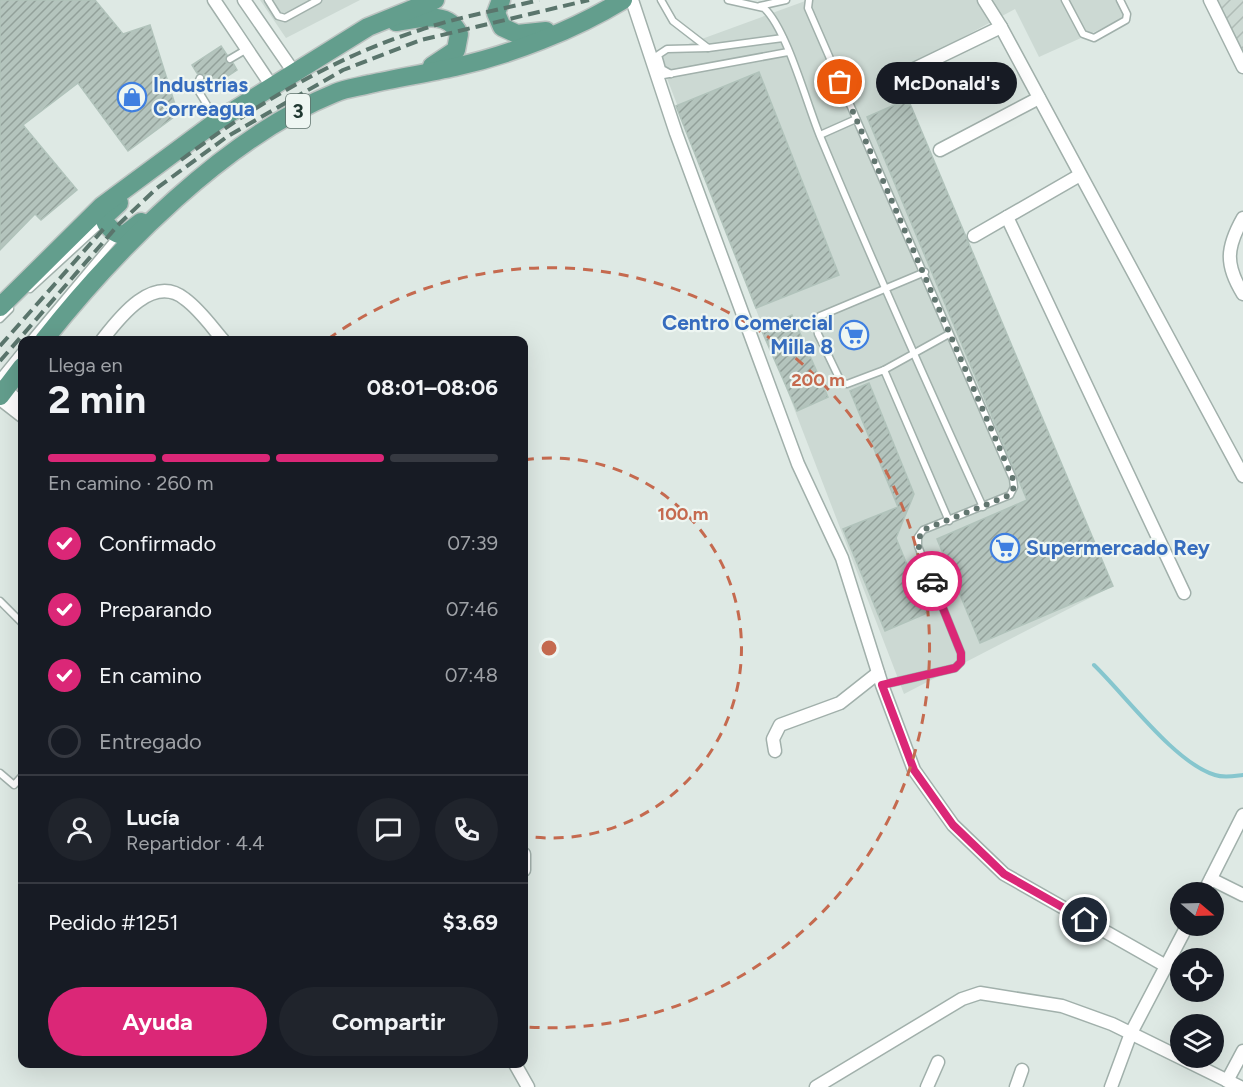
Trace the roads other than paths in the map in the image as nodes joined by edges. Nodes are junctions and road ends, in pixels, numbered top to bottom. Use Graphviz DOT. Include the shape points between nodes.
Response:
graph roads {
  1 [pos="214,0"];
  2 [pos="268,0"];
  3 [pos="318,0"];
  4 [pos="435,0"];
  5 [pos="501,0"];
  6 [pos="623,0"];
  7 [pos="632,0"];
  8 [pos="661,0"];
  9 [pos="728,0"];
  10 [pos="786,0"];
  11 [pos="809,0"];
  12 [pos="984,0"];
  13 [pos="1065,0"];
  14 [pos="1120,0"];
  15 [pos="1210,0"];
  16 [pos="248,1"];
  17 [pos="758,6"];
  18 [pos="368,27"];
  19 [pos="1001,27"];
  20 [pos="562,30"];
  21 [pos="783,38"];
  22 [pos="708,48"];
  23 [pos="247,49"];
  24 [pos="788,52"];
  25 [pos="230,59"];
  26 [pos="1243,67"];
  27 [pos="293,71"];
  28 [pos="910,71"];
  29 [pos="672,74"];
  30 [pos="414,75"];
  31 [pos="658,76"];
  32 [pos="200,78"];
  33 [pos="271,85"];
  34 [pos="1039,98"];
  35 [pos="856,119"];
  36 [pos="217,121"];
  37 [pos="820,135"];
  38 [pos="940,150"];
  39 [pos="1080,175"];
  40 [pos="201,177"];
  41 [pos="1007,217"];
  42 [pos="1243,218"];
  43 [pos="104,221"];
  44 [pos="118,234"];
  45 [pos="974,236"];
  46 [pos="925,272"];
  47 [pos="885,289"];
  48 [pos="1243,294"];
  49 [pos="0,307"];
  50 [pos="0,319"];
  51 [pos="949,334"];
  52 [pos="33,336"];
  53 [pos="48,336"];
  54 [pos="106,336"];
  55 [pos="220,336"];
  56 [pos="913,353"];
  57 [pos="18,358"];
  58 [pos="884,370"];
  59 [pos="18,371"];
  60 [pos="1,390"];
  61 [pos="18,401"];
  62 [pos="18,411"];
  63 [pos="1243,476"];
  64 [pos="983,507"];
  65 [pos="948,521"];
  66 [pos="1184,593"];
  67 [pos="0,601"];
  68 [pos="18,619"];
  69 [pos="880,679"];
  70 [pos="775,751"];
  71 [pos="0,773"];
  72 [pos="18,780"];
  73 [pos="1243,815"];
  74 [pos="1211,879"];
  75 [pos="1209,882"];
  76 [pos="1243,895"];
  77 [pos="1182,936"];
  78 [pos="1166,966"];
  79 [pos="1131,1033"];
  80 [pos="1243,1052"];
  81 [pos="938,1062"];
  82 [pos="517,1068"];
  83 [pos="1022,1070"];
  84 [pos="1227,1081"];
  85 [pos="528,1087"];
  86 [pos="816,1087"];
  87 [pos="927,1087"];
  88 [pos="1016,1087"];
  89 [pos="1111,1087"];
  90 [pos="1240,1087"];
  1 -- 23 [label="street"];
  2 -- 3 [label="lane" via="278,15 285,18"];
  4 -- 18 [label="main road, 3"];
  5 -- 20 [label="main road" via="496,17 507,30 523,34"];
  6 -- 20 [label="main road, 3"];
  7 -- 31 [label="street"];
  8 -- 22 [label="lane" via="673,21"];
  9 -- 17 [label="lane"];
  10 -- 17 [label="lane"];
  11 -- 35 [label="lane" via="808,8"];
  12 -- 19 [label="street"];
  13 -- 14 [label="lane" via="1083,34 1094,38 1126,20"];
  15 -- 26 [label="street"];
  16 -- 27 [label="street"];
  17 -- 21 [label="lane" via="767,11"];
  18 -- 27 [label="main road, 3"];
  18 -- 30 [label="main road" via="432,17 453,24 459,34 456,50"];
  19 -- 28 [label="street"];
  19 -- 34 [label="street"];
  20 -- 30 [label="main road, 3" via="519,49"];
  21 -- 22 [label="lane"];
  21 -- 24 [label="lane"];
  22 -- 29 [label="lane" via="667,49 658,55 662,69"];
  23 -- 25 [label="lane"];
  23 -- 33 [label="street"];
  24 -- 29 [label="lane"];
  24 -- 37 [label="lane"];
  27 -- 33 [label="main road, 3"];
  29 -- 31 [label="lane"];
  30 -- 40 [label="main road, 3" via="336,92 289,116"];
  31 -- 69 [label="street" via="798,464 842,558"];
  32 -- 36 [label="lane" via="196,87"];
  33 -- 36 [label="main road, 3"];
  33 -- 43 [label="main road" via="269,91 106,214"];
  34 -- 38 [label="street"];
  34 -- 39 [label="street"];
  35 -- 37 [label="lane"];
  35 -- 46 [label="lane"];
  36 -- 49 [label="main road, 3" via="102,206"];
  37 -- 47 [label="lane"];
  39 -- 41 [label="street"];
  39 -- 63 [label="street"];
  40 -- 44 [label="main road" via="127,234"];
  40 -- 53 [label="main road, 3" via="139,234"];
  41 -- 45 [label="street"];
  41 -- 66 [label="street"];
  42 -- 48 [label="street" via="1229,249 1230,270"];
  43 -- 44 [label="main road"];
  43 -- 50 [label="lane"];
  44 -- 52 [label="lane"];
  46 -- 47 [label="lane"];
  46 -- 51 [label="lane"];
  47 -- 56 [label="lane"];
  47 -- 58 [label="lane" via="820,316 816,323 841,382 847,384"];
  51 -- 56 [label="lane"];
  51 -- 64 [label="lane" via="1013,479 1010,495"];
  54 -- 55 [label="street" via="138,301 163,291 183,297"];
  56 -- 58 [label="lane"];
  56 -- 64 [label="lane"];
  57 -- 60 [label="lane"];
  58 -- 65 [label="lane"];
  59 -- 60 [label="main road"];
  60 -- 61 [label="street"];
  60 -- 62 [label="street"];
  64 -- 65 [label="lane"];
  65 -- 69 [label="lane" via="923,530 918,546 961,653 961,662 955,668"];
  67 -- 68 [label="lane"];
  69 -- 70 [label="street" via="840,703 780,725 773,739"];
  69 -- 78 [label="street" via="914,770 953,825 1004,874"];
  71 -- 72 [label="lane" via="14,785"];
  73 -- 74 [label="street"];
  74 -- 75 [label="street"];
  74 -- 76 [label="street"];
  77 -- 78 [label="street"];
  78 -- 79 [label="street"];
  79 -- 84 [label="street"];
  79 -- 86 [label="street" via="1062,1006 980,993 962,999"];
  79 -- 89 [label="street"];
  80 -- 84 [label="street"];
  81 -- 87 [label="street"];
  82 -- 85 [label="street"];
  83 -- 88 [label="street"];
  84 -- 90 [label="street"];
}
